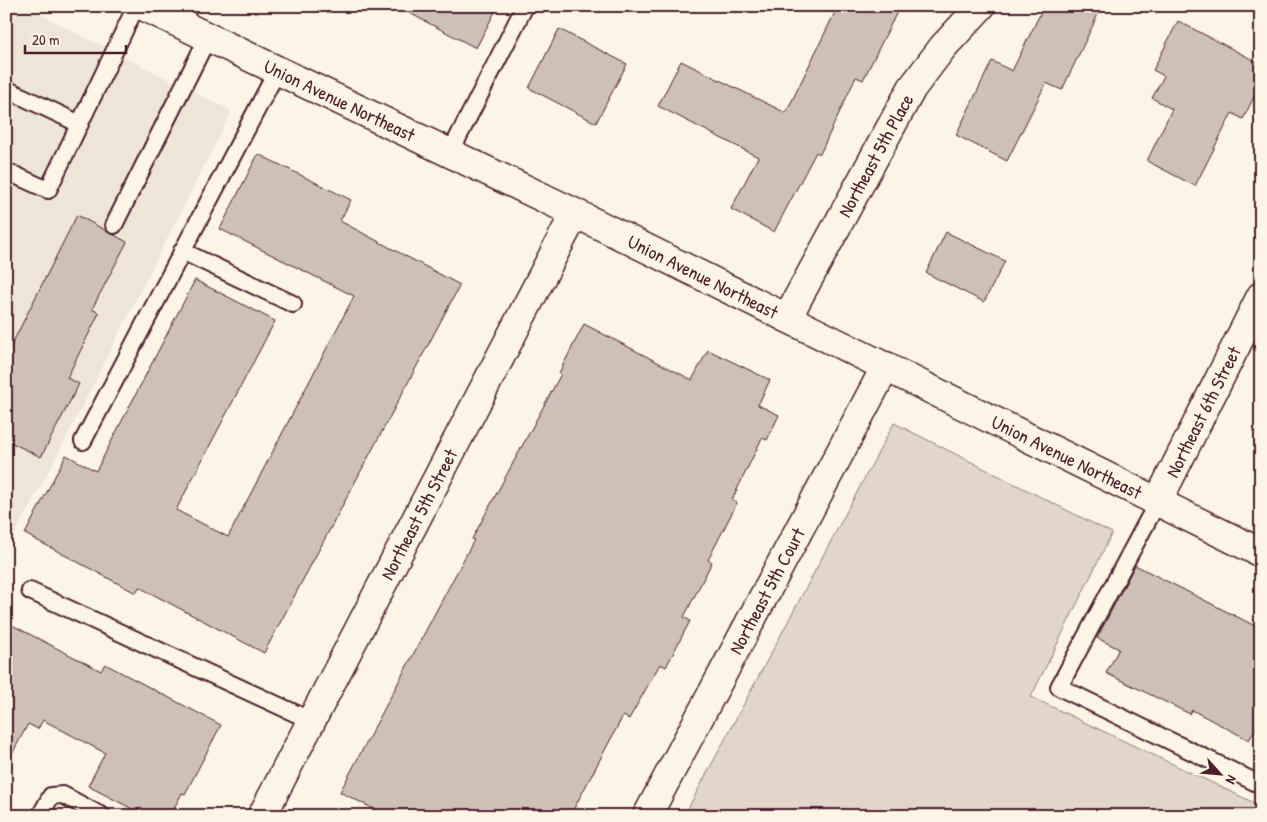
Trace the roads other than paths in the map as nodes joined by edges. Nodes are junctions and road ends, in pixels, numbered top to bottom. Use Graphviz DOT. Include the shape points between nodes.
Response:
graph roads {
  1 [pos="136,6"];
  2 [pos="143,6"];
  3 [pos="525,6"];
  4 [pos="981,6"];
  5 [pos="184,15"];
  6 [pos="208,37"];
  7 [pos="277,71"];
  8 [pos="6,89"];
  9 [pos="80,124"];
  10 [pos="450,153"];
  11 [pos="6,171"];
  12 [pos="575,213"];
  13 [pos="114,225"];
  14 [pos="182,251"];
  15 [pos="1261,296"];
  16 [pos="293,304"];
  17 [pos="787,318"];
  18 [pos="886,366"];
  19 [pos="83,441"];
  20 [pos="1158,501"];
  21 [pos="1261,553"];
  22 [pos="30,591"];
  23 [pos="312,721"];
  24 [pos="1261,784"];
  25 [pos="40,816"];
  26 [pos="102,816"];
  27 [pos="262,816"];
  28 [pos="646,816"];
  1 -- 9 [label="lane"];
  2 -- 5 [label="street, Union Avenue Northeast"];
  3 -- 10 [label="lane"];
  4 -- 17 [label="street, Northeast 5th Place" via="943,46 912,88"];
  5 -- 6 [label="street, Union Avenue Northeast"];
  6 -- 7 [label="street, Union Avenue Northeast"];
  6 -- 13 [label="lane"];
  7 -- 10 [label="street, Union Avenue Northeast"];
  7 -- 14 [label="lane"];
  8 -- 9 [label="lane"];
  9 -- 11 [label="lane" via="48,190"];
  10 -- 12 [label="street, Union Avenue Northeast"];
  12 -- 17 [label="street, Union Avenue Northeast"];
  12 -- 23 [label="street, Northeast 5th Street"];
  14 -- 16 [label="lane"];
  14 -- 19 [label="lane"];
  15 -- 20 [label="street, Northeast 6th Street"];
  17 -- 18 [label="street, Union Avenue Northeast"];
  18 -- 20 [label="street, Union Avenue Northeast"];
  18 -- 28 [label="street, Northeast 5th Court"];
  20 -- 21 [label="street, Union Avenue Northeast"];
  20 -- 24 [label="lane" via="1059,687"];
  22 -- 23 [label="lane"];
  23 -- 27 [label="street, Northeast 5th Street"];
  25 -- 26 [label="lane" via="51,796 63,795"];
}
